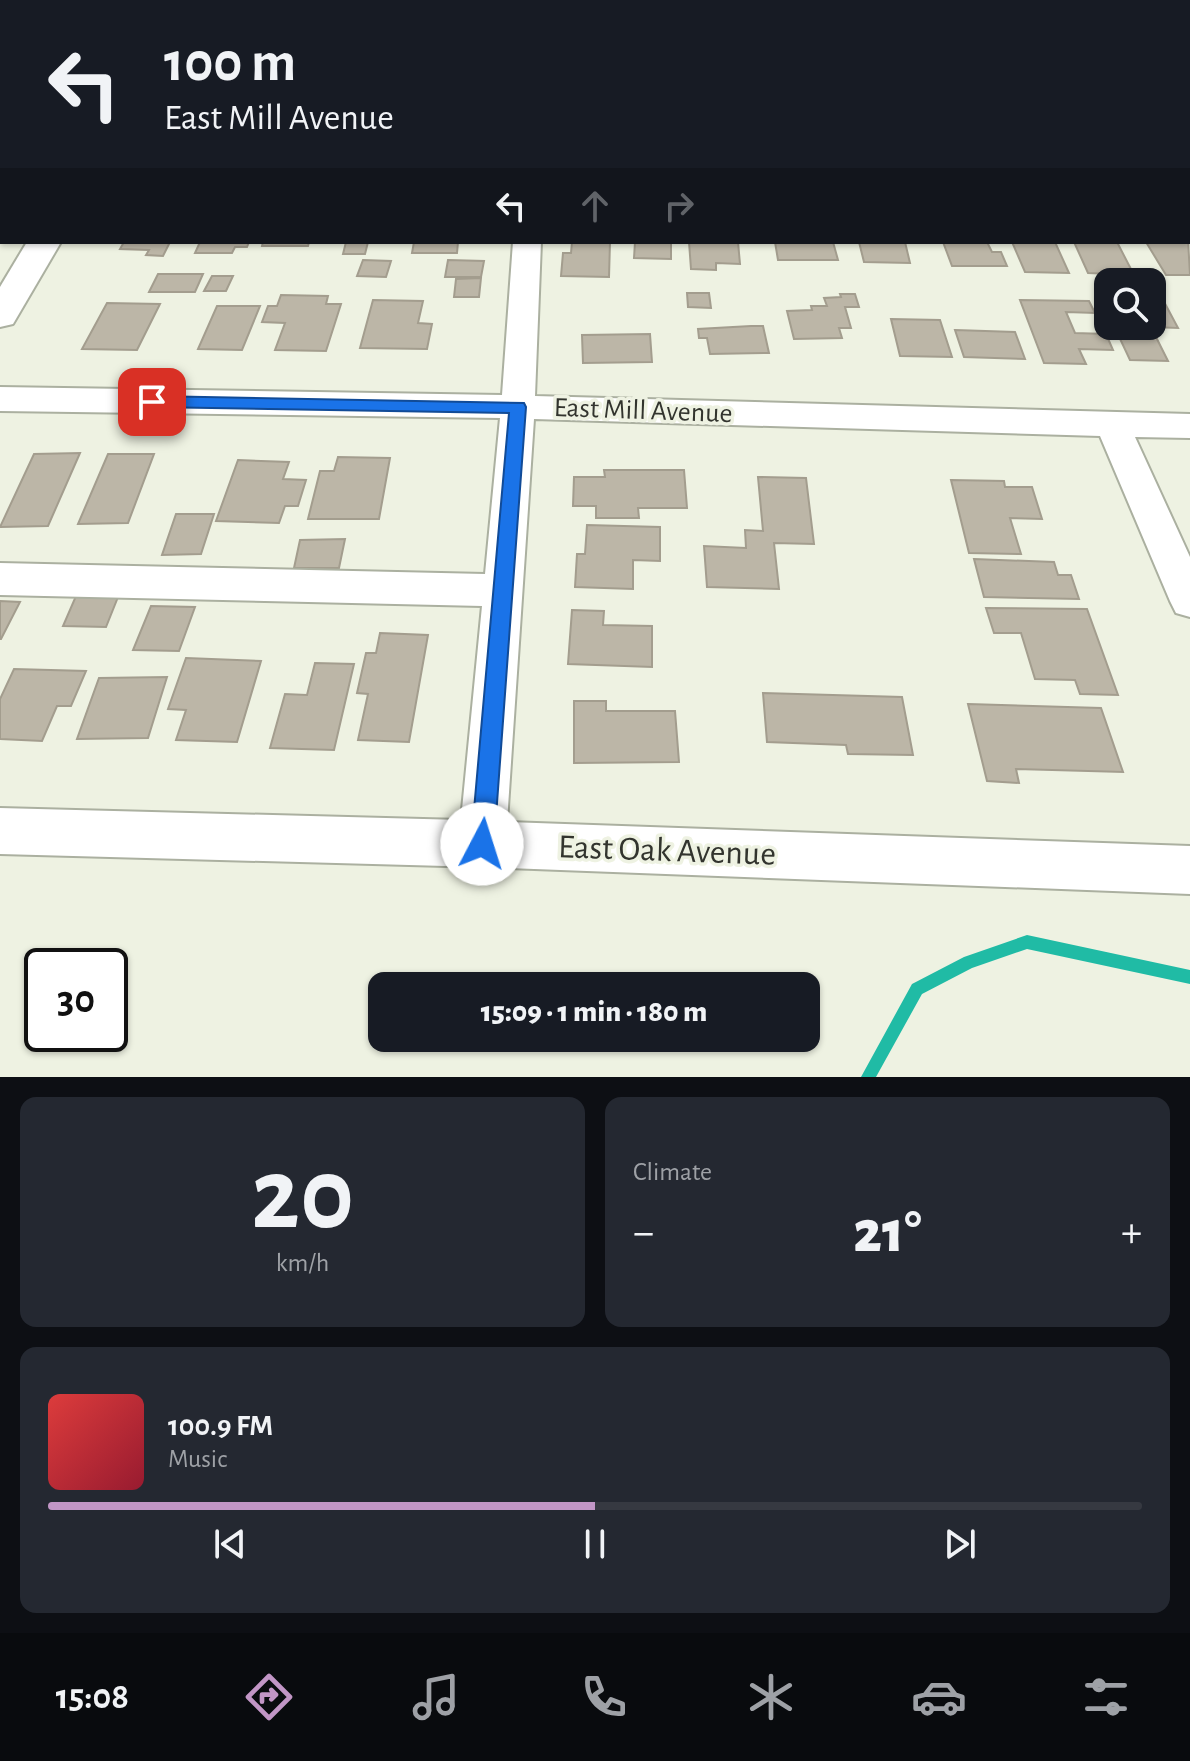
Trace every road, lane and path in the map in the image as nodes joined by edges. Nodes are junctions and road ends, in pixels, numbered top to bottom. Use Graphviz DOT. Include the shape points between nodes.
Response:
graph roads {
  1 [pos="43,244"];
  2 [pos="527,244"];
  3 [pos="0,316"];
  4 [pos="0,399"];
  5 [pos="518,407"];
  6 [pos="1113,425"];
  7 [pos="1190,426"];
  8 [pos="0,579"];
  9 [pos="503,590"];
  10 [pos="1190,601"];
  11 [pos="0,831"];
  12 [pos="482,844"];
  13 [pos="1190,870"];
  1 -- 3 [label="main road"];
  2 -- 5 [label="street"];
  4 -- 5 [label="street, East Mill Avenue"];
  5 -- 6 [label="street, East Mill Avenue"];
  5 -- 9 [label="street"];
  6 -- 7 [label="street, East Mill Avenue"];
  6 -- 10 [label="street"];
  8 -- 9 [label="street"];
  9 -- 12 [label="street"];
  11 -- 12 [label="street, East Oak Avenue"];
  12 -- 13 [label="street, East Oak Avenue"];
}
